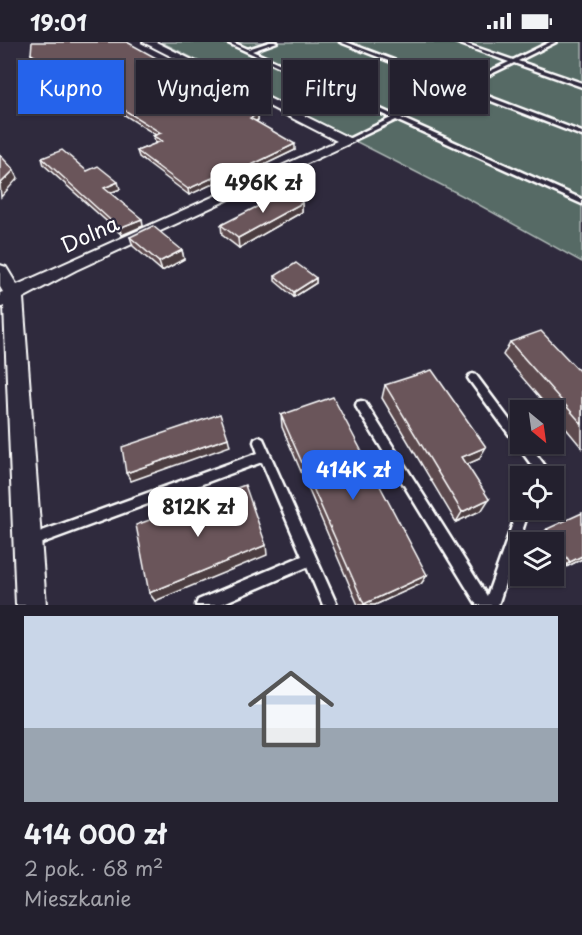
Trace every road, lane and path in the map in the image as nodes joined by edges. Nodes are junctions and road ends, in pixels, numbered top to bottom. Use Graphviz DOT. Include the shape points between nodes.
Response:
graph roads {
  1 [pos="148,42"];
  2 [pos="228,42"];
  3 [pos="275,42"];
  4 [pos="342,42"];
  5 [pos="456,42"];
  6 [pos="554,42"];
  7 [pos="248,51"];
  8 [pos="390,61"];
  9 [pos="513,61"];
  10 [pos="488,73"];
  11 [pos="582,85"];
  12 [pos="488,99"];
  13 [pos="402,114"];
  14 [pos="396,117"];
  15 [pos="582,134"];
  16 [pos="348,141"];
  17 [pos="582,202"];
  18 [pos="0,272"];
  19 [pos="7,297"];
  20 [pos="473,378"];
  21 [pos="362,405"];
  22 [pos="510,428"];
  23 [pos="259,442"];
  24 [pos="266,456"];
  25 [pos="520,520"];
  26 [pos="28,542"];
  27 [pos="310,559"];
  28 [pos="31,605"];
  29 [pos="203,605"];
  30 [pos="330,605"];
  31 [pos="484,605"];
  32 [pos="490,605"];
  1 -- 16 [label="street"];
  2 -- 7 [label="lane"];
  3 -- 7 [label="lane"];
  4 -- 8 [label="lane"];
  5 -- 9 [label="lane"];
  6 -- 9 [label="lane"];
  7 -- 14 [label="lane"];
  9 -- 10 [label="lane"];
  9 -- 11 [label="lane"];
  12 -- 15 [label="lane"];
  13 -- 14 [label="lane"];
  14 -- 16 [label="lane"];
  14 -- 17 [label="lane"];
  16 -- 19 [label="street, Dolna"];
  18 -- 19 [label="street"];
  19 -- 26 [label="street"];
  20 -- 22 [label="lane"];
  21 -- 31 [label="lane"];
  23 -- 24 [label="lane"];
  24 -- 26 [label="lane"];
  24 -- 27 [label="lane"];
  25 -- 32 [label="lane"];
  26 -- 28 [label="street"];
  27 -- 29 [label="lane"];
  27 -- 30 [label="lane"];
}
